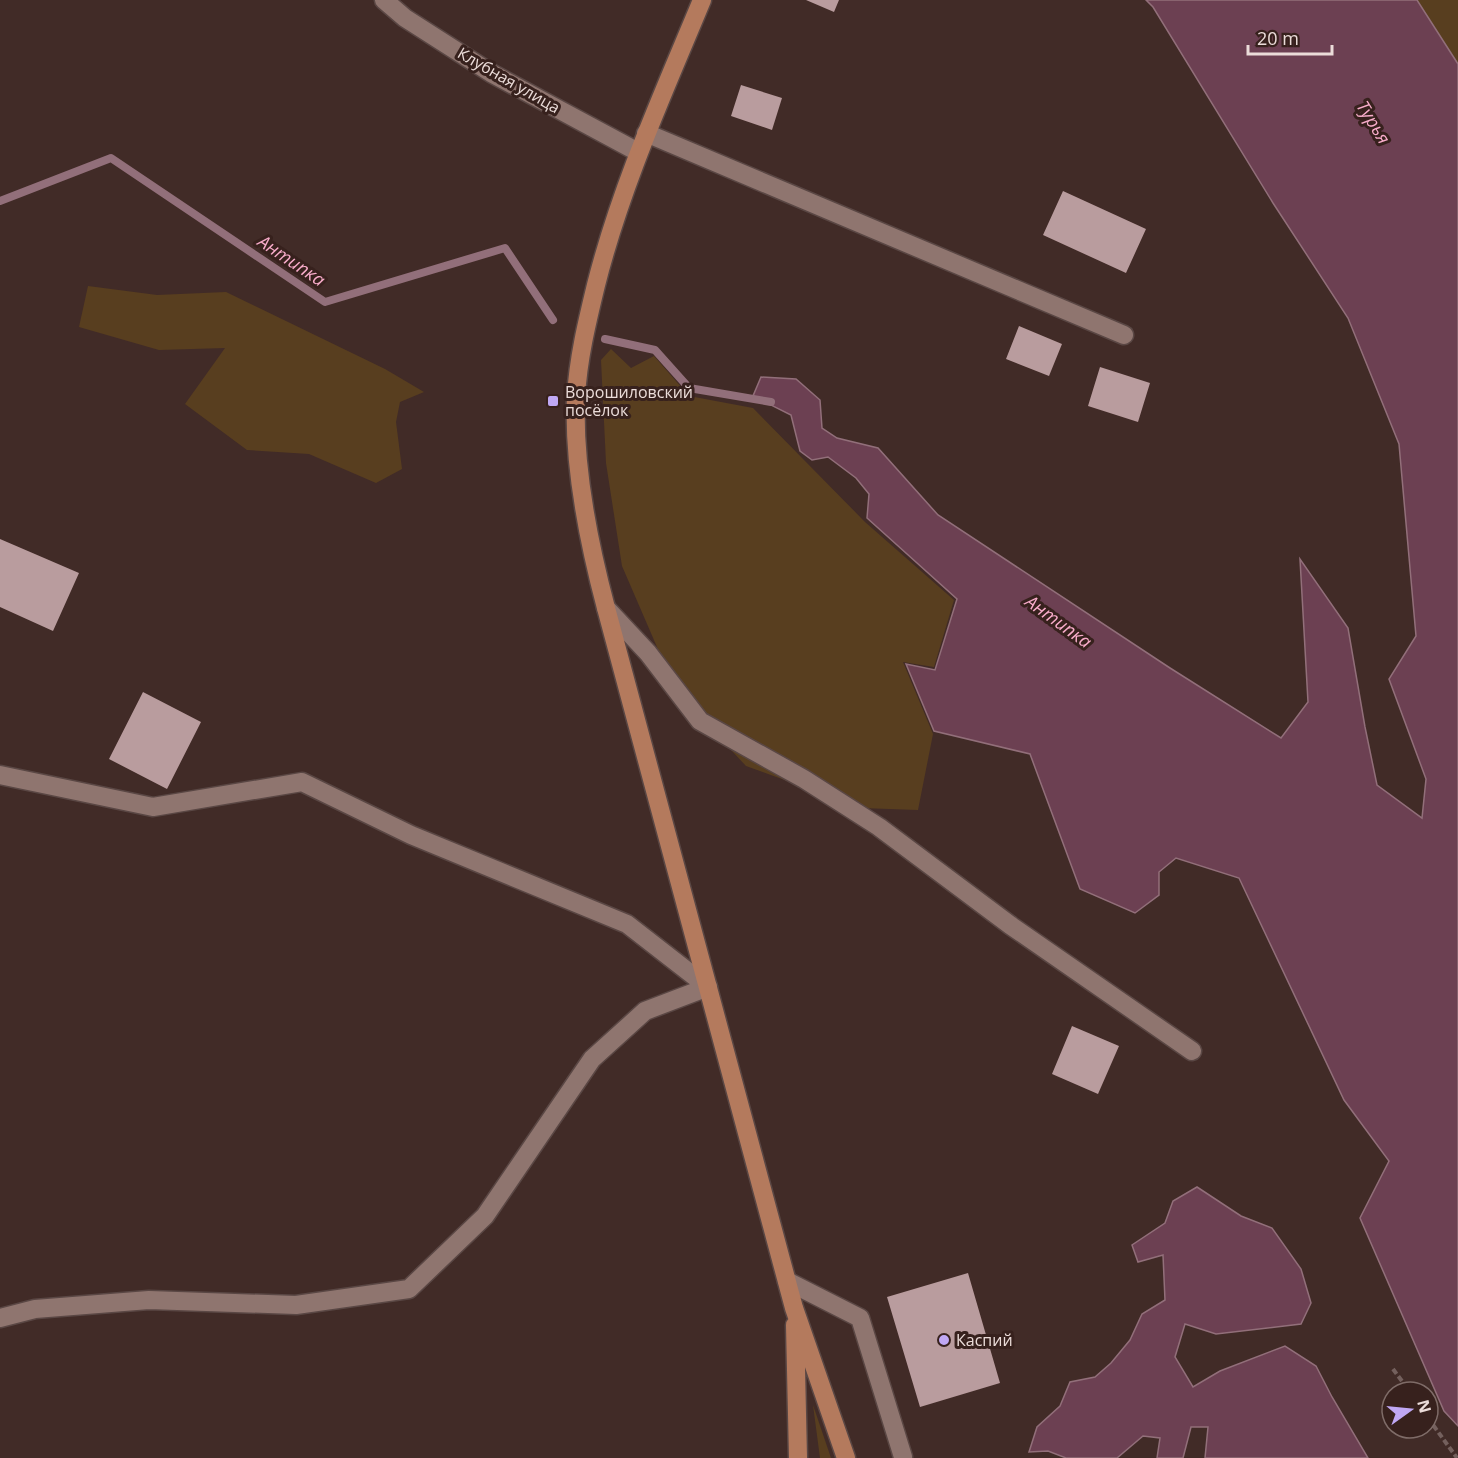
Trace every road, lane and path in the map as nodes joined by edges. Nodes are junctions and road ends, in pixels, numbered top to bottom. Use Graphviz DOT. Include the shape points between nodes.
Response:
graph roads {
  1 [pos="384,0"];
  2 [pos="702,0"];
  3 [pos="646,133"];
  4 [pos="638,152"];
  5 [pos="1124,335"];
  6 [pos="606,608"];
  7 [pos="0,775"];
  8 [pos="708,987"];
  9 [pos="1192,1051"];
  10 [pos="787,1281"];
  11 [pos="794,1308"];
  12 [pos="0,1318"];
  13 [pos="1393,1369"];
  14 [pos="1401,1380"];
  15 [pos="1440,1435"];
  16 [pos="903,1457"];
  17 [pos="798,1458"];
  18 [pos="846,1458"];
  19 [pos="1457,1458"];
  1 -- 4 [label="street, Клубная улица" via="405,18 491,73"];
  2 -- 3 [label="main road"];
  3 -- 4 [label="main road"];
  3 -- 5 [label="street"];
  4 -- 6 [label="main road" via="597,282 583,339 576,397 577,444 586,512"];
  6 -- 8 [label="main road"];
  6 -- 9 [label="street" via="648,653 700,722 804,779 879,827 1010,925"];
  7 -- 8 [label="street" via="153,807 302,782 411,835 627,924"];
  8 -- 10 [label="main road"];
  8 -- 12 [label="street" via="645,1011 592,1059 485,1216 409,1288 296,1305 148,1300 35,1308"];
  10 -- 11 [label="main road"];
  10 -- 16 [label="street" via="860,1318"];
  11 -- 17 [label="main road"];
  11 -- 18 [label="main road"];
  13 -- 14 [label="path"];
  15 -- 19 [label="path"];
}
